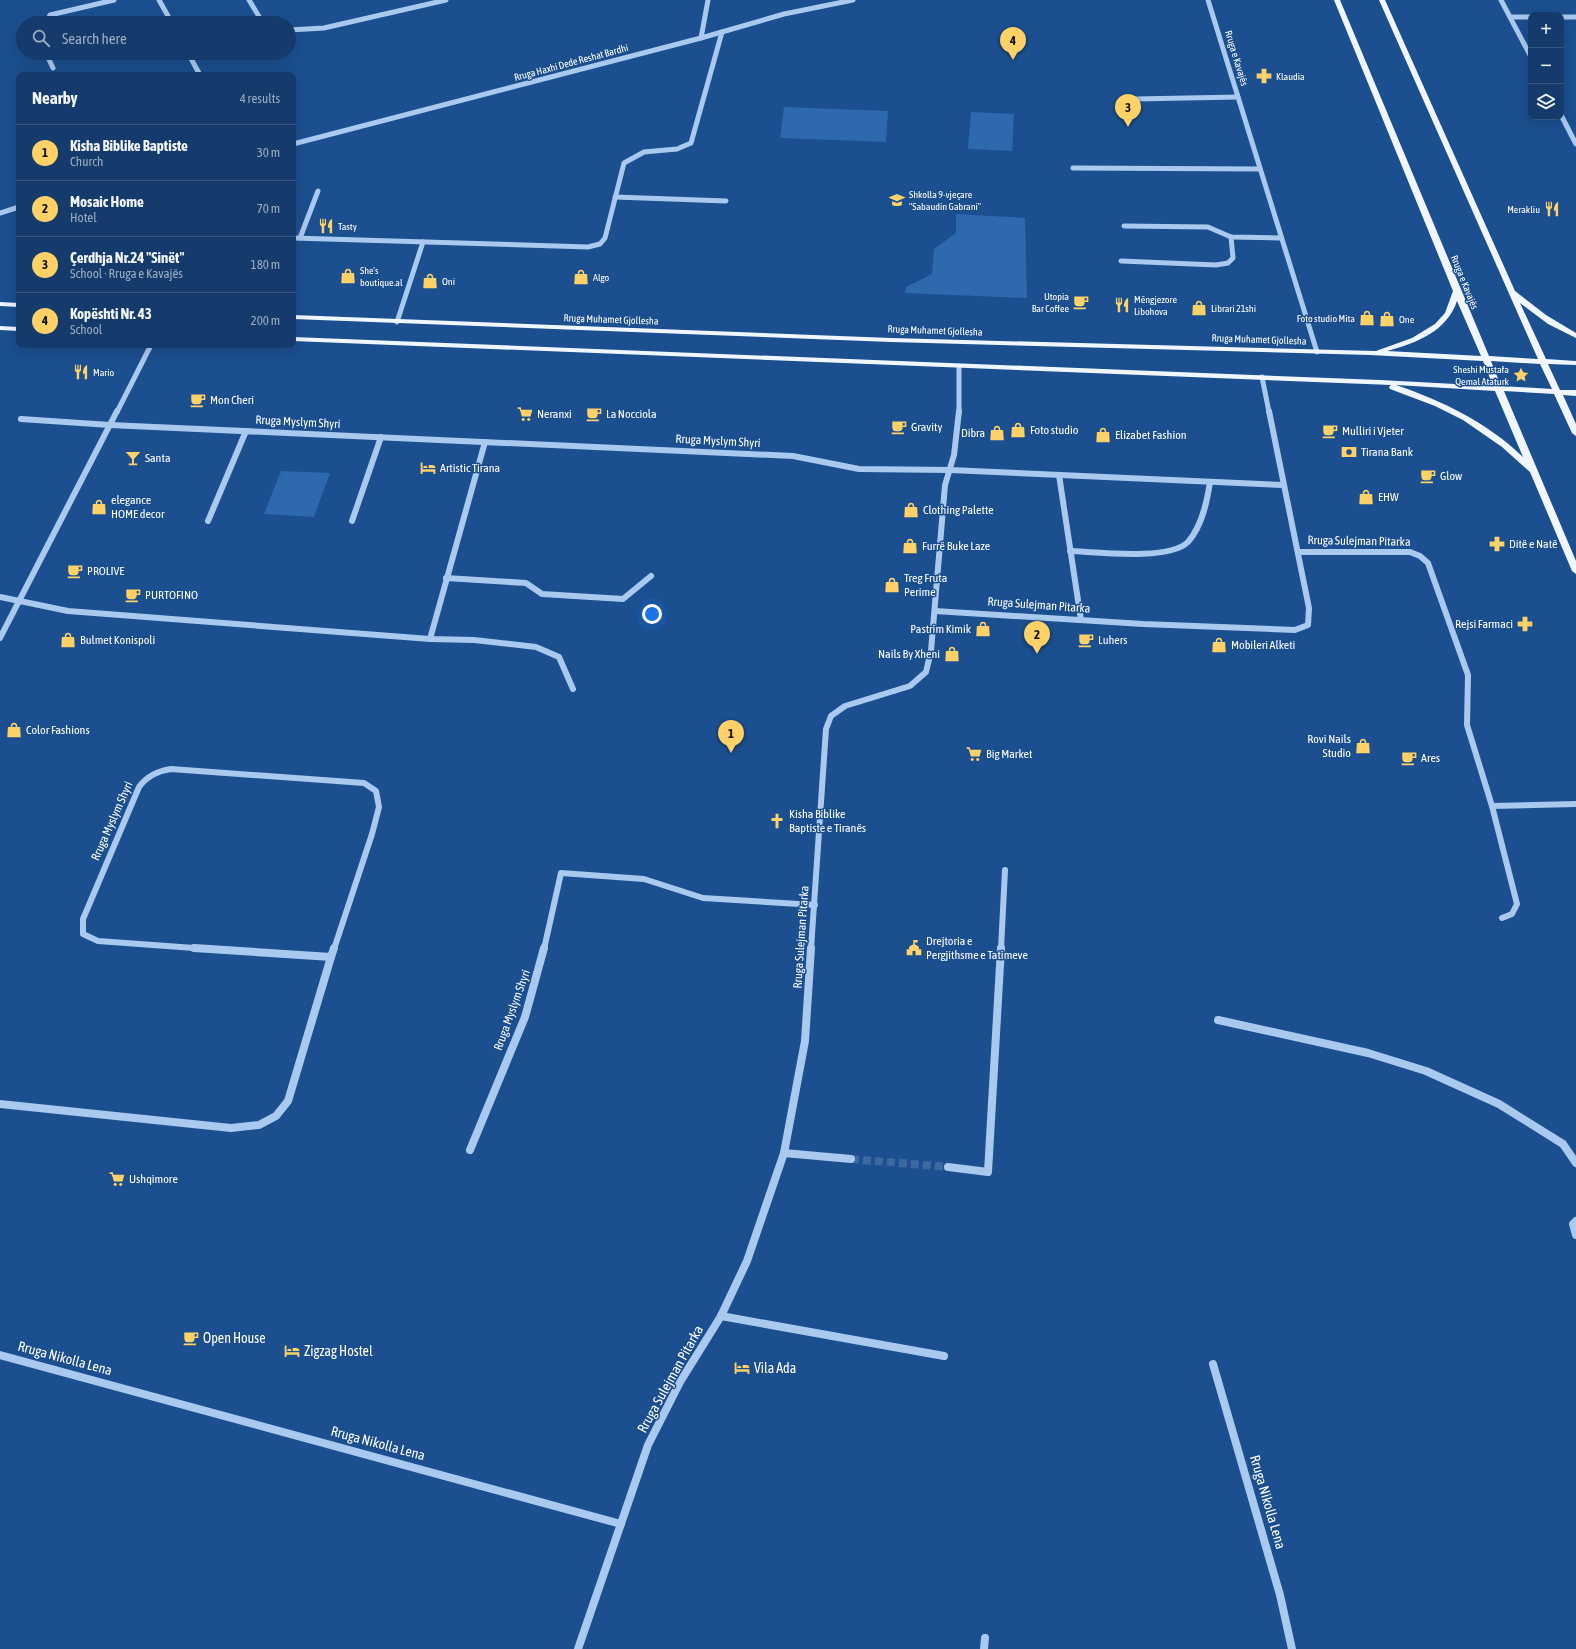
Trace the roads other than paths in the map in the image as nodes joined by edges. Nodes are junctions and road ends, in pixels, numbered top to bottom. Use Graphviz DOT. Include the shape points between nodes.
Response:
graph roads {
  1 [pos="114,0"];
  2 [pos="159,0"];
  3 [pos="249,0"];
  4 [pos="446,0"];
  5 [pos="708,0"];
  6 [pos="853,0"];
  7 [pos="1208,0"];
  8 [pos="1337,0"];
  9 [pos="1382,0"];
  10 [pos="1501,0"];
  11 [pos="50,16"];
  12 [pos="168,16"];
  13 [pos="259,16"];
  14 [pos="1528,17"];
  15 [pos="1564,17"];
  16 [pos="1576,17"];
  17 [pos="1510,18"];
  18 [pos="296,30"];
  19 [pos="722,32"];
  20 [pos="700,38"];
  21 [pos="1528,51"];
  22 [pos="49,60"];
  23 [pos="192,60"];
  24 [pos="53,68"];
  25 [pos="198,72"];
  26 [pos="1238,97"];
  27 [pos="1135,99"];
  28 [pos="1564,120"];
  29 [pos="296,143"];
  30 [pos="1576,144"];
  31 [pos="1073,168"];
  32 [pos="1260,169"];
  33 [pos="318,191"];
  34 [pos="615,197"];
  35 [pos="726,201"];
  36 [pos="16,208"];
  37 [pos="0,213"];
  38 [pos="1124,226"];
  39 [pos="1230,237"];
  40 [pos="296,238"];
  41 [pos="300,238"];
  42 [pos="1281,238"];
  43 [pos="423,242"];
  44 [pos="1121,261"];
  45 [pos="1510,289"];
  46 [pos="1457,291"];
  47 [pos="0,304"];
  48 [pos="16,305"];
  49 [pos="296,317"];
  50 [pos="397,322"];
  51 [pos="0,328"];
  52 [pos="16,328"];
  53 [pos="1576,336"];
  54 [pos="296,339"];
  55 [pos="149,348"];
  56 [pos="1317,352"];
  57 [pos="1370,354"];
  58 [pos="1486,359"];
  59 [pos="1543,361"];
  60 [pos="1576,363"];
  61 [pos="959,366"];
  62 [pos="1262,377"];
  63 [pos="1380,382"];
  64 [pos="1499,389"];
  65 [pos="1557,392"];
  66 [pos="1576,393"];
  67 [pos="21,419"];
  68 [pos="110,425"];
  69 [pos="246,431"];
  70 [pos="1576,433"];
  71 [pos="381,437"];
  72 [pos="485,442"];
  73 [pos="950,470"];
  74 [pos="1535,473"];
  75 [pos="1059,475"];
  76 [pos="1210,482"];
  77 [pos="1283,485"];
  78 [pos="208,521"];
  79 [pos="352,521"];
  80 [pos="1070,552"];
  81 [pos="1298,552"];
  82 [pos="1576,571"];
  83 [pos="651,576"];
  84 [pos="446,578"];
  85 [pos="0,597"];
  86 [pos="20,601"];
  87 [pos="936,611"];
  88 [pos="1081,620"];
  89 [pos="0,638"];
  90 [pos="430,639"];
  91 [pos="573,689"];
  92 [pos="1576,804"];
  93 [pos="1492,806"];
  94 [pos="1005,870"];
  95 [pos="815,905"];
  96 [pos="1502,918"];
  97 [pos="331,958"];
  98 [pos="1218,1020"];
  99 [pos="0,1104"];
  100 [pos="470,1150"];
  101 [pos="784,1153"];
  102 [pos="851,1159"];
  103 [pos="1576,1163"];
  104 [pos="948,1167"];
  105 [pos="1576,1222"];
  106 [pos="1576,1235"];
  107 [pos="722,1316"];
  108 [pos="0,1355"];
  109 [pos="944,1356"];
  110 [pos="1214,1364"];
  111 [pos="621,1524"];
  112 [pos="985,1638"];
  113 [pos="578,1649"];
  114 [pos="984,1649"];
  115 [pos="1292,1649"];
  1 -- 11 [label="street"];
  2 -- 12 [label="street"];
  3 -- 13 [label="street"];
  4 -- 18 [label="street" via="324,28"];
  5 -- 20 [label="street"];
  6 -- 19 [label="street, Rruga Haxhi Dede Reshat Bardhi" via="784,14"];
  7 -- 26 [label="street, Rruga e Kavajës"];
  8 -- 46 [label="main road, Rruga e Kavajës"];
  9 -- 45 [label="main road"];
  10 -- 17 [label="street"];
  14 -- 17 [label="street"];
  15 -- 16 [label="street"];
  17 -- 21 [label="street"];
  19 -- 20 [label="street, Rruga Haxhi Dede Reshat Bardhi"];
  19 -- 34 [label="street" via="691,143 685,148 650,150 634,155 624,163"];
  20 -- 29 [label="street, Rruga Haxhi Dede Reshat Bardhi"];
  22 -- 24 [label="street"];
  23 -- 25 [label="street"];
  26 -- 27 [label="street"];
  26 -- 32 [label="street, Rruga e Kavajës"];
  28 -- 30 [label="street"];
  31 -- 32 [label="street"];
  32 -- 42 [label="street, Rruga e Kavajës"];
  33 -- 41 [label="street"];
  34 -- 35 [label="street"];
  34 -- 43 [label="street" via="605,238 600,244 588,247"];
  36 -- 37 [label="street"];
  38 -- 39 [label="street" via="1208,227"];
  39 -- 42 [label="street"];
  39 -- 44 [label="street" via="1233,258 1228,263 1216,265"];
  40 -- 41 [label="street"];
  41 -- 43 [label="street"];
  42 -- 56 [label="street, Rruga e Kavajës"];
  43 -- 50 [label="street"];
  45 -- 53 [label="main road" via="1548,320"];
  45 -- 59 [label="main road"];
  46 -- 57 [label="main road" via="1450,310 1434,327 1417,338"];
  46 -- 58 [label="main road, Rruga e Kavajës"];
  47 -- 48 [label="main road"];
  49 -- 50 [label="main road, Rruga Muhamet Gjollesha"];
  50 -- 56 [label="main road, Rruga Muhamet Gjollesha"];
  51 -- 52 [label="main road"];
  54 -- 61 [label="main road"];
  55 -- 68 [label="street"];
  56 -- 57 [label="main road, Rruga Muhamet Gjollesha"];
  57 -- 58 [label="main road, Rruga Muhamet Gjollesha"];
  58 -- 59 [label="main road, Rruga Muhamet Gjollesha"];
  58 -- 64 [label="main road, Rruga e Kavajës"];
  59 -- 60 [label="main road, Rruga Muhamet Gjollesha"];
  59 -- 65 [label="main road"];
  61 -- 62 [label="main road"];
  61 -- 73 [label="street, Rruga Sulejman Pitarka" via="958,416"];
  62 -- 63 [label="main road"];
  62 -- 77 [label="street"];
  63 -- 64 [label="main road"];
  63 -- 74 [label="main road" via="1458,413 1506,445"];
  64 -- 65 [label="main road"];
  64 -- 74 [label="main road, Rruga e Kavajës"];
  65 -- 66 [label="main road"];
  65 -- 70 [label="main road"];
  67 -- 68 [label="street, Rruga Myslym Shyri"];
  68 -- 69 [label="street, Rruga Myslym Shyri"];
  68 -- 86 [label="street"];
  69 -- 71 [label="street, Rruga Myslym Shyri"];
  69 -- 78 [label="street"];
  71 -- 72 [label="street, Rruga Myslym Shyri"];
  71 -- 79 [label="street"];
  72 -- 73 [label="street, Rruga Myslym Shyri" via="793,456 859,469"];
  72 -- 84 [label="street"];
  73 -- 75 [label="street"];
  73 -- 87 [label="street, Rruga Sulejman Pitarka" via="945,486"];
  74 -- 82 [label="main road, Rruga e Kavajës"];
  75 -- 76 [label="street"];
  75 -- 80 [label="street"];
  76 -- 77 [label="street"];
  76 -- 80 [label="street" via="1207,506 1199,525 1186,543 1170,550 1147,553"];
  77 -- 81 [label="street"];
  80 -- 88 [label="street"];
  81 -- 88 [label="street, Rruga Sulejman Pitarka" via="1309,608 1308,625 1295,630"];
  81 -- 93 [label="street, Rruga Sulejman Pitarka" via="1410,552 1428,563 1468,675 1467,725"];
  83 -- 84 [label="street" via="623,599 542,594 526,583"];
  84 -- 90 [label="street"];
  85 -- 86 [label="street"];
  86 -- 89 [label="street"];
  86 -- 90 [label="street" via="68,611"];
  87 -- 88 [label="street, Rruga Sulejman Pitarka"];
  87 -- 95 [label="street, Rruga Sulejman Pitarka" via="926,672 910,686 844,706 831,716 826,729"];
  90 -- 91 [label="street" via="474,640 536,647 559,657"];
  92 -- 93 [label="street"];
  93 -- 96 [label="street, Rruga Sulejman Pitarka" via="1517,904 1512,914"];
  94 -- 104 [label="street" via="988,1172"];
  95 -- 100 [label="street, Rruga Myslym Shyri" via="703,898 644,879 561,873 540,967 525,1017"];
  95 -- 101 [label="street, Rruga Sulejman Pitarka" via="805,1041"];
  97 -- 97 [label="street, Rruga Myslym Shyri" via="372,834 379,807 376,791 364,783 171,769 157,770 145,779 139,787 83,919 83,934 98,941"];
  97 -- 99 [label="street, Rruga Myslym Shyri" via="288,1100 276,1116 259,1125 231,1128"];
  98 -- 103 [label="street" via="1368,1053 1426,1071 1499,1104 1563,1144"];
  101 -- 102 [label="street"];
  101 -- 107 [label="street, Rruga Sulejman Pitarka" via="748,1261"];
  105 -- 106 [label="street" via="1573,1224"];
  107 -- 109 [label="street"];
  107 -- 111 [label="street, Rruga Sulejman Pitarka" via="680,1382 648,1445"];
  108 -- 111 [label="street, Rruga Nikolla Lena"];
  110 -- 115 [label="street, Rruga Nikolla Lena" via="1280,1595"];
  111 -- 113 [label="street"];
  112 -- 114 [label="street"];
}
